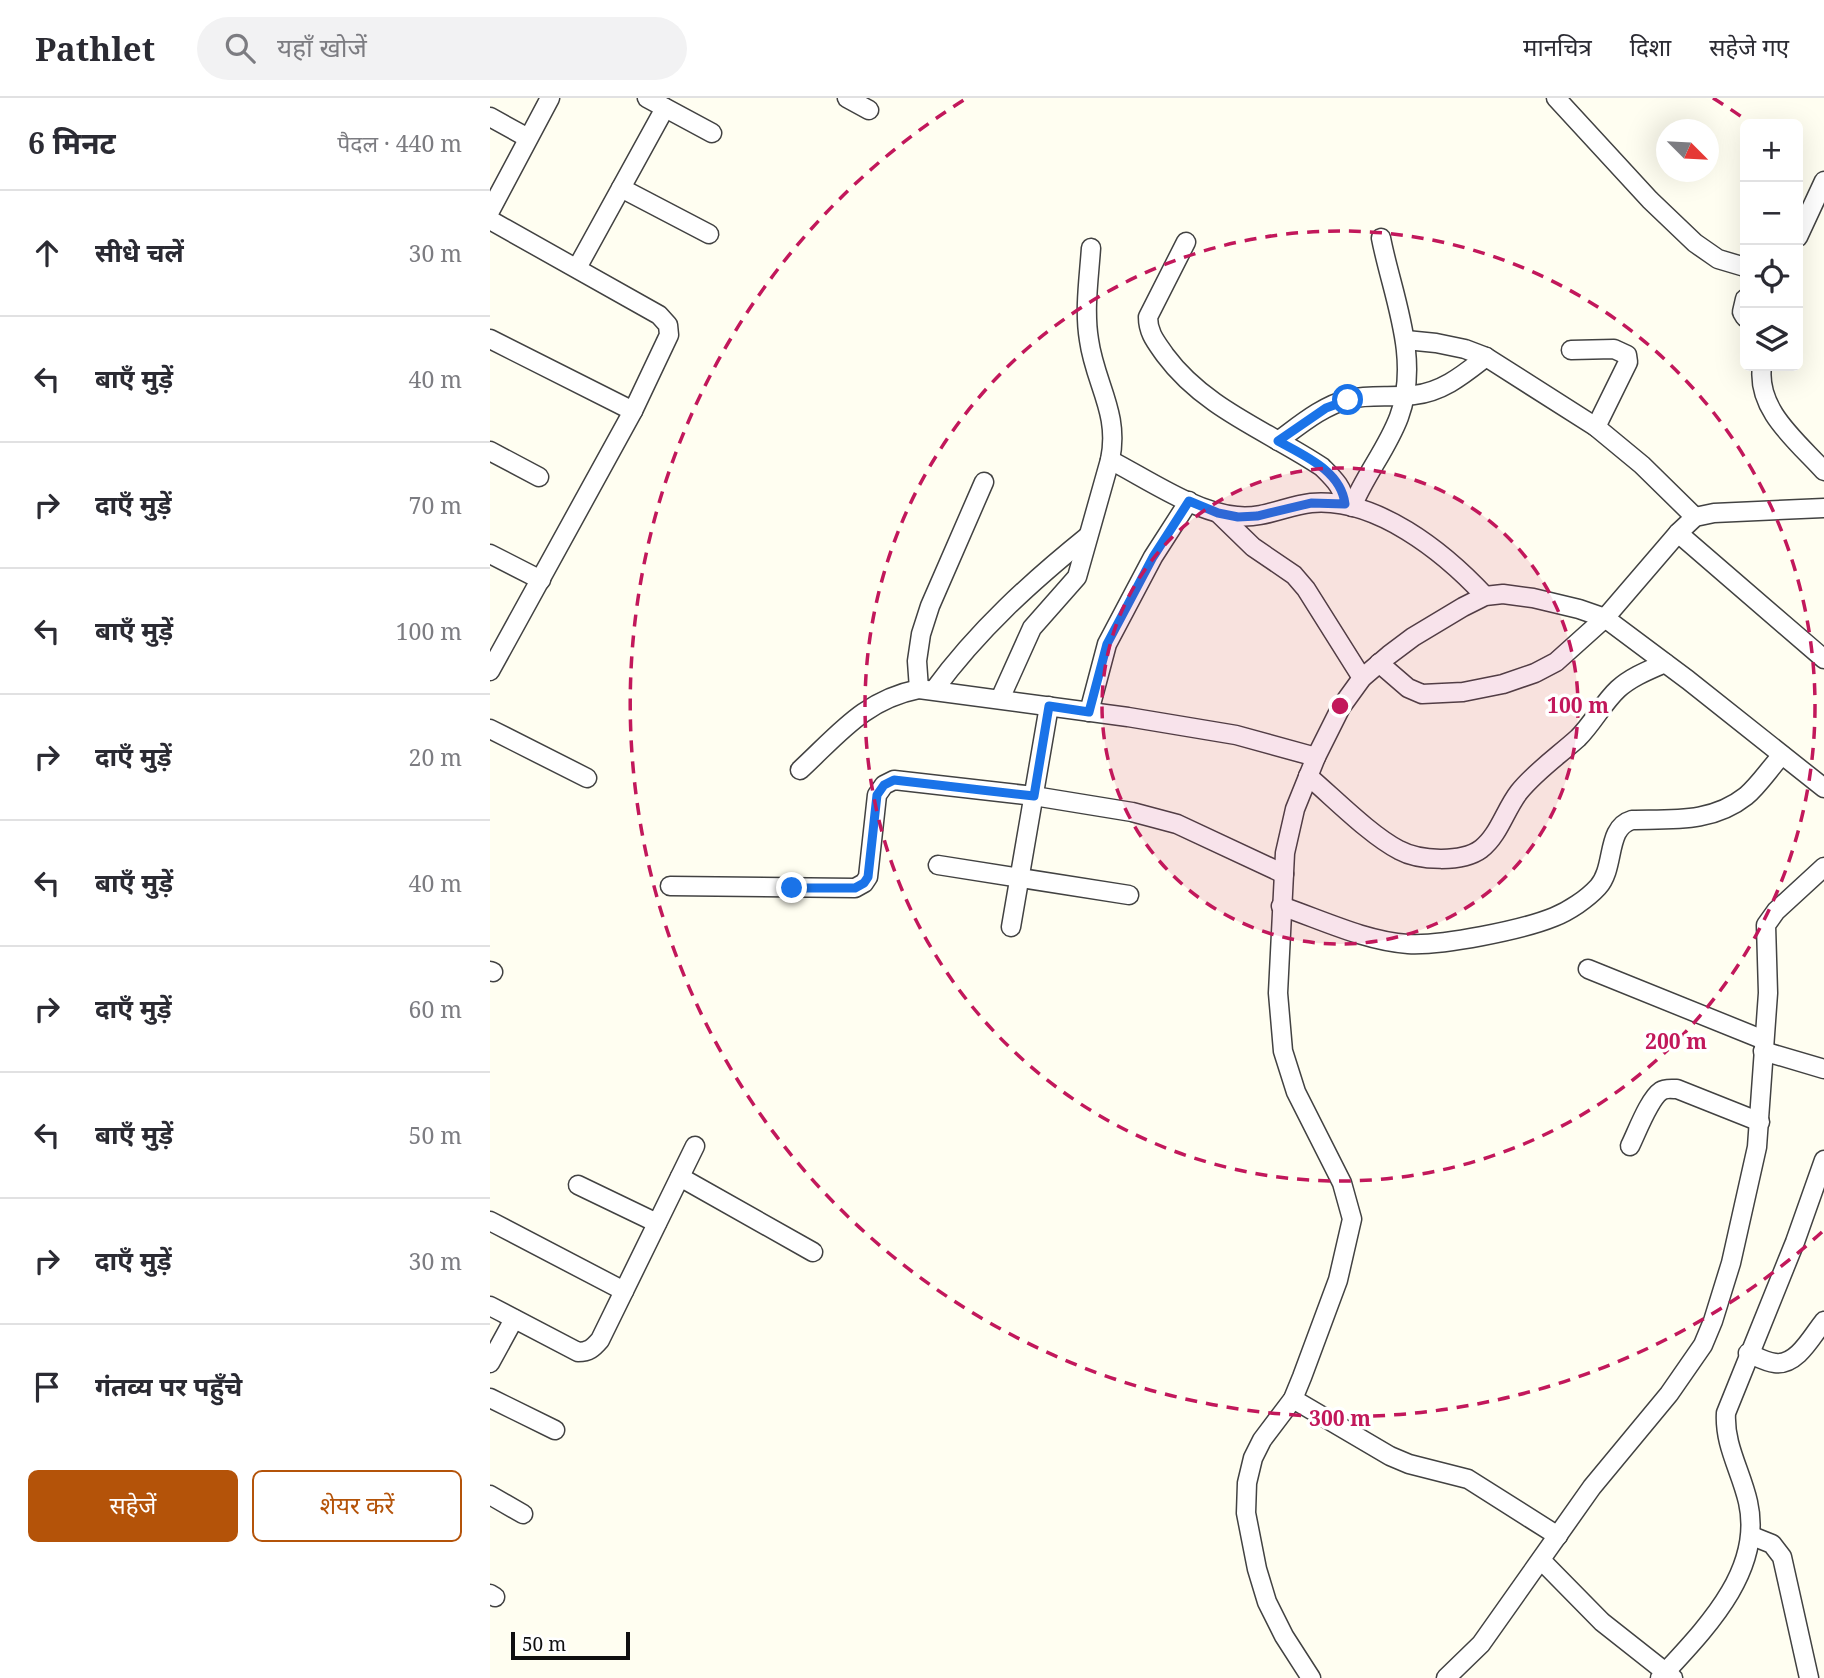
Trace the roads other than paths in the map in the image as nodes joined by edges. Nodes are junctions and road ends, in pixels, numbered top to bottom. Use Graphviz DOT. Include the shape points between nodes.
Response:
graph roads {
  1 [pos="550,98"];
  2 [pos="647,98"];
  3 [pos="847,98"];
  4 [pos="1556,98"];
  5 [pos="665,108"];
  6 [pos="869,110"];
  7 [pos="490,117"];
  8 [pos="712,133"];
  9 [pos="528,138"];
  10 [pos="1824,181"];
  11 [pos="621,188"];
  12 [pos="490,211"];
  13 [pos="490,220"];
  14 [pos="1803,226"];
  15 [pos="709,233"];
  16 [pos="1381,238"];
  17 [pos="1186,242"];
  18 [pos="1091,248"];
  19 [pos="1740,266"];
  20 [pos="577,268"];
  21 [pos="490,339"];
  22 [pos="1406,340"];
  23 [pos="1572,350"];
  24 [pos="1486,357"];
  25 [pos="1762,371"];
  26 [pos="1405,395"];
  27 [pos="633,411"];
  28 [pos="1596,427"];
  29 [pos="1278,441"];
  30 [pos="490,451"];
  31 [pos="1111,460"];
  32 [pos="1824,471"];
  33 [pos="539,477"];
  34 [pos="984,482"];
  35 [pos="1189,501"];
  36 [pos="1349,506"];
  37 [pos="1824,508"];
  38 [pos="1218,513"];
  39 [pos="1695,517"];
  40 [pos="1678,533"];
  41 [pos="1088,536"];
  42 [pos="490,554"];
  43 [pos="541,580"];
  44 [pos="1485,596"];
  45 [pos="1605,618"];
  46 [pos="495,650"];
  47 [pos="1824,659"];
  48 [pos="1379,663"];
  49 [pos="1665,663"];
  50 [pos="490,671"];
  51 [pos="1362,678"];
  52 [pos="927,690"];
  53 [pos="1000,699"];
  54 [pos="1049,706"];
  55 [pos="1089,712"];
  56 [pos="490,729"];
  57 [pos="1782,755"];
  58 [pos="1316,757"];
  59 [pos="800,770"];
  60 [pos="1308,776"];
  61 [pos="587,778"];
  62 [pos="1824,788"];
  63 [pos="1034,796"];
  64 [pos="938,865"];
  65 [pos="1824,867"];
  66 [pos="1284,874"];
  67 [pos="1020,877"];
  68 [pos="670,886"];
  69 [pos="1129,895"];
  70 [pos="1281,906"];
  71 [pos="1011,927"];
  72 [pos="1588,969"];
  73 [pos="1763,1045"];
  74 [pos="1824,1069"];
  75 [pos="1760,1122"];
  76 [pos="695,1146"];
  77 [pos="1630,1146"];
  78 [pos="1824,1160"];
  79 [pos="680,1177"];
  80 [pos="578,1185"];
  81 [pos="490,1222"];
  82 [pos="657,1223"];
  83 [pos="813,1252"];
  84 [pos="624,1291"];
  85 [pos="490,1306"];
  86 [pos="514,1319"];
  87 [pos="1824,1321"];
  88 [pos="1748,1353"];
  89 [pos="490,1363"];
  90 [pos="490,1398"];
  91 [pos="1293,1399"];
  92 [pos="555,1430"];
  93 [pos="490,1495"];
  94 [pos="523,1514"];
  95 [pos="1558,1536"];
  96 [pos="1752,1536"];
  97 [pos="1541,1560"];
  98 [pos="1453,1676"];
  99 [pos="1666,1676"];
  100 [pos="1311,1678"];
  101 [pos="1810,1678"];
  1 -- 9 [label="street"];
  2 -- 5 [label="street"];
  3 -- 6 [label="street"];
  4 -- 19 [label="street" via="1695,243 1718,259"];
  5 -- 8 [label="street"];
  5 -- 11 [label="street"];
  7 -- 9 [label="street"];
  9 -- 12 [label="street"];
  10 -- 14 [label="street"];
  11 -- 15 [label="street"];
  11 -- 20 [label="street"];
  13 -- 20 [label="street"];
  16 -- 22 [label="street"];
  17 -- 29 [label="street" via="1147,317 1152,336 1198,392"];
  18 -- 31 [label="street" via="1086,322 1114,426"];
  20 -- 27 [label="street" via="659,315 668,325 664,348"];
  21 -- 27 [label="street"];
  22 -- 24 [label="street"];
  22 -- 26 [label="street"];
  23 -- 28 [label="street" via="1614,349 1627,355 1628,362"];
  24 -- 26 [label="street" via="1442,387"];
  24 -- 28 [label="street"];
  25 -- 32 [label="street" via="1765,398 1785,429"];
  26 -- 29 [label="street" via="1348,400 1326,408"];
  26 -- 36 [label="street" via="1387,444"];
  27 -- 43 [label="street"];
  28 -- 39 [label="street"];
  29 -- 36 [label="street" via="1322,467 1336,480"];
  30 -- 33 [label="street"];
  31 -- 35 [label="street"];
  31 -- 41 [label="street"];
  34 -- 52 [label="street" via="924,625 917,661"];
  35 -- 38 [label="street"];
  35 -- 55 [label="street" via="1107,644"];
  36 -- 38 [label="street" via="1304,504 1257,516"];
  36 -- 44 [label="street" via="1390,521 1436,551"];
  37 -- 39 [label="street"];
  38 -- 51 [label="street" via="1253,547 1294,575"];
  39 -- 40 [label="street"];
  40 -- 45 [label="street"];
  40 -- 47 [label="street"];
  41 -- 52 [label="street" via="1033,580"];
  41 -- 53 [label="street" via="1077,577 1032,628"];
  42 -- 43 [label="street"];
  43 -- 46 [label="street"];
  44 -- 45 [label="street" via="1533,598"];
  44 -- 48 [label="street" via="1413,637"];
  45 -- 48 [label="street" via="1556,662 1535,673 1463,692 1422,694"];
  45 -- 49 [label="street"];
  46 -- 50 [label="street"];
  48 -- 51 [label="street"];
  49 -- 57 [label="street"];
  49 -- 60 [label="street" via="1615,691 1579,737 1517,795 1492,839 1470,854 1433,859 1398,850"];
  51 -- 58 [label="street" via="1341,707"];
  52 -- 53 [label="street"];
  52 -- 59 [label="street" via="886,698 860,714"];
  53 -- 54 [label="street"];
  54 -- 55 [label="street"];
  54 -- 63 [label="street"];
  55 -- 58 [label="street" via="1236,734"];
  56 -- 61 [label="street"];
  57 -- 62 [label="street"];
  57 -- 70 [label="street" via="1748,794 1707,817 1622,823 1606,876 1582,901 1555,917 1433,944 1408,944 1368,937"];
  58 -- 60 [label="street"];
  60 -- 66 [label="street" via="1295,809"];
  63 -- 66 [label="street" via="1177,824"];
  63 -- 67 [label="street"];
  63 -- 68 [label="street" via="894,780 877,795 868,877 855,888"];
  64 -- 67 [label="street"];
  65 -- 73 [label="street" via="1766,925 1768,993"];
  66 -- 70 [label="street"];
  67 -- 69 [label="street"];
  67 -- 71 [label="street"];
  70 -- 91 [label="street" via="1278,993 1283,1051 1296,1092 1342,1183 1352,1219 1338,1280"];
  72 -- 73 [label="street"];
  73 -- 74 [label="street"];
  73 -- 75 [label="street"];
  75 -- 77 [label="street" via="1668,1089 1652,1102"];
  75 -- 95 [label="street" via="1731,1263 1703,1345"];
  76 -- 79 [label="street"];
  78 -- 88 [label="street"];
  79 -- 82 [label="street"];
  79 -- 83 [label="street"];
  80 -- 82 [label="street"];
  81 -- 84 [label="street"];
  82 -- 84 [label="street"];
  84 -- 86 [label="street" via="600,1340 588,1352 578,1352"];
  85 -- 86 [label="street"];
  86 -- 89 [label="street"];
  87 -- 88 [label="street" via="1794,1358 1783,1364"];
  88 -- 96 [label="street" via="1726,1413 1725,1430 1748,1499"];
  90 -- 92 [label="street"];
  91 -- 95 [label="street" via="1390,1456 1468,1479"];
  91 -- 100 [label="street" via="1253,1458 1247,1513 1267,1602"];
  93 -- 94 [label="street"];
  95 -- 97 [label="street"];
  96 -- 99 [label="street" via="1735,1584"];
  96 -- 101 [label="street" via="1772,1544 1782,1557"];
  97 -- 98 [label="street"];
  97 -- 99 [label="street" via="1602,1622"];
}
